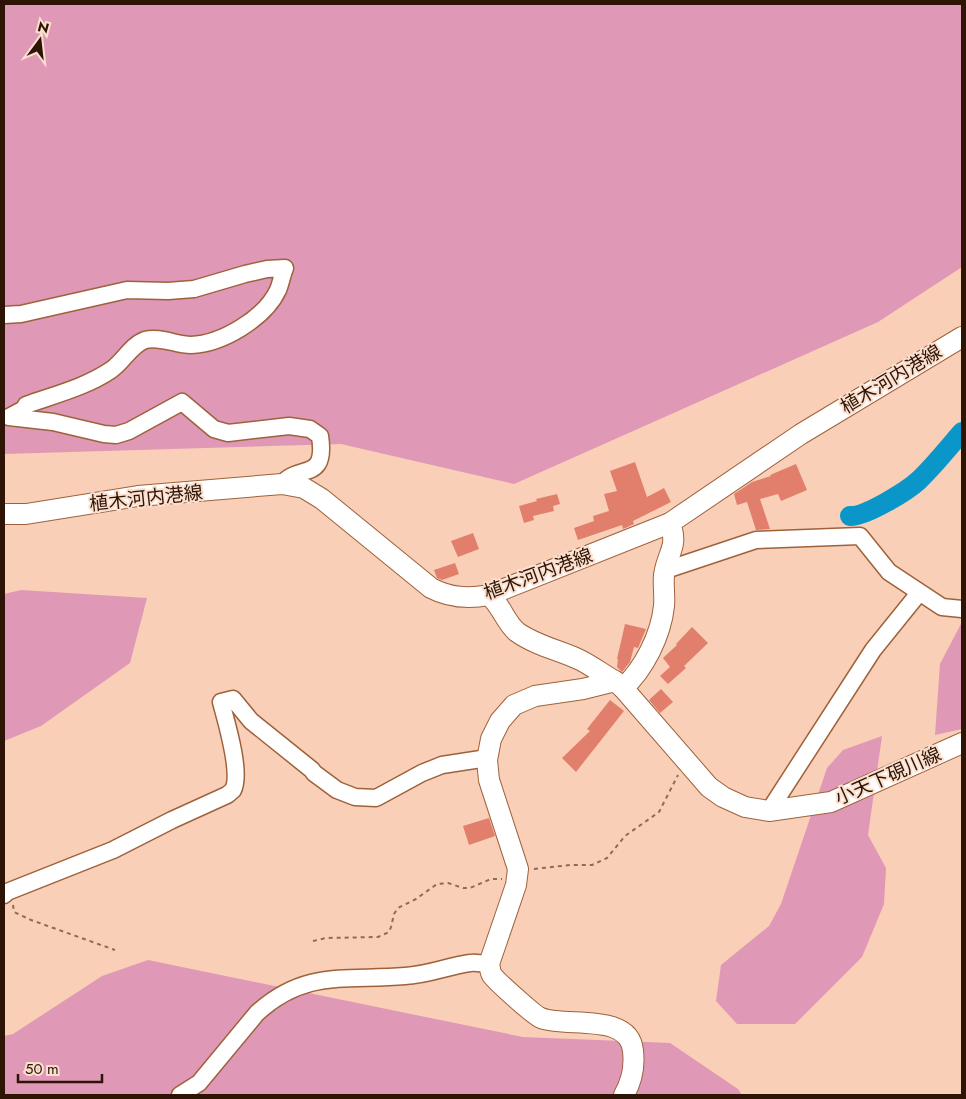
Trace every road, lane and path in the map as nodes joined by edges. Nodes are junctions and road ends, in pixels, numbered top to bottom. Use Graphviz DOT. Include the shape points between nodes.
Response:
graph roads {
  1 [pos="4,315"];
  2 [pos="962,337"];
  3 [pos="282,484"];
  4 [pos="4,514"];
  5 [pos="670,523"];
  6 [pos="666,568"];
  7 [pos="919,593"];
  8 [pos="489,595"];
  9 [pos="962,610"];
  10 [pos="619,684"];
  11 [pos="962,743"];
  12 [pos="487,760"];
  13 [pos="686,762"];
  14 [pos="769,812"];
  15 [pos="533,869"];
  16 [pos="516,883"];
  17 [pos="10,892"];
  18 [pos="313,941"];
  19 [pos="115,950"];
  20 [pos="489,964"];
  21 [pos="180,1095"];
  22 [pos="624,1095"];
  1 -- 3 [label="street" via="126,290 194,289 252,272 284,268 277,291 262,311 236,332 190,345 147,340 110,370 26,405 9,417 116,435 182,402 214,430 228,433 289,426 310,429 320,436 322,448 318,464"];
  2 -- 5 [label="main road, 植木河内港線" via="801,434"];
  3 -- 4 [label="main road, 植木河内港線" via="138,496 26,514"];
  3 -- 8 [label="main road, 植木河内港線" via="304,488 322,499 442,594 464,598"];
  5 -- 6 [label="main road" via="674,545"];
  5 -- 8 [label="main road, 植木河内港線"];
  6 -- 7 [label="street" via="756,540 854,535 864,540 890,572"];
  6 -- 10 [label="main road" via="659,631 647,658 630,682"];
  7 -- 9 [label="street" via="942,607"];
  7 -- 14 [label="street" via="873,650"];
  8 -- 10 [label="main road" via="509,625 518,632 578,660"];
  10 -- 12 [label="main road" via="535,696 514,705 500,721 491,739"];
  10 -- 13 [label="main road, 小天下硯川線"];
  11 -- 14 [label="main road, 小天下硯川線" via="831,802"];
  12 -- 16 [label="main road" via="489,780 518,869"];
  12 -- 17 [label="street" via="442,765 376,798 354,797 337,790 314,773 251,721 233,698 222,702 236,775 232,791 227,796 114,850"];
  13 -- 14 [label="main road, 小天下硯川線" via="723,797 745,807"];
  13 -- 15 [label="path" via="660,812 624,836 607,858 592,866"];
  16 -- 18 [label="path" via="490,879 470,888 437,884 398,908 389,932 369,938"];
  16 -- 20 [label="main road"];
  17 -- 19 [label="path" via="14,912"];
  20 -- 21 [label="street" via="471,963 406,976 344,978 306,983 288,990 256,1013 199,1082"];
  20 -- 22 [label="main road" via="492,975 539,1018 610,1026 627,1034 633,1045 634,1060 632,1081"];
}
